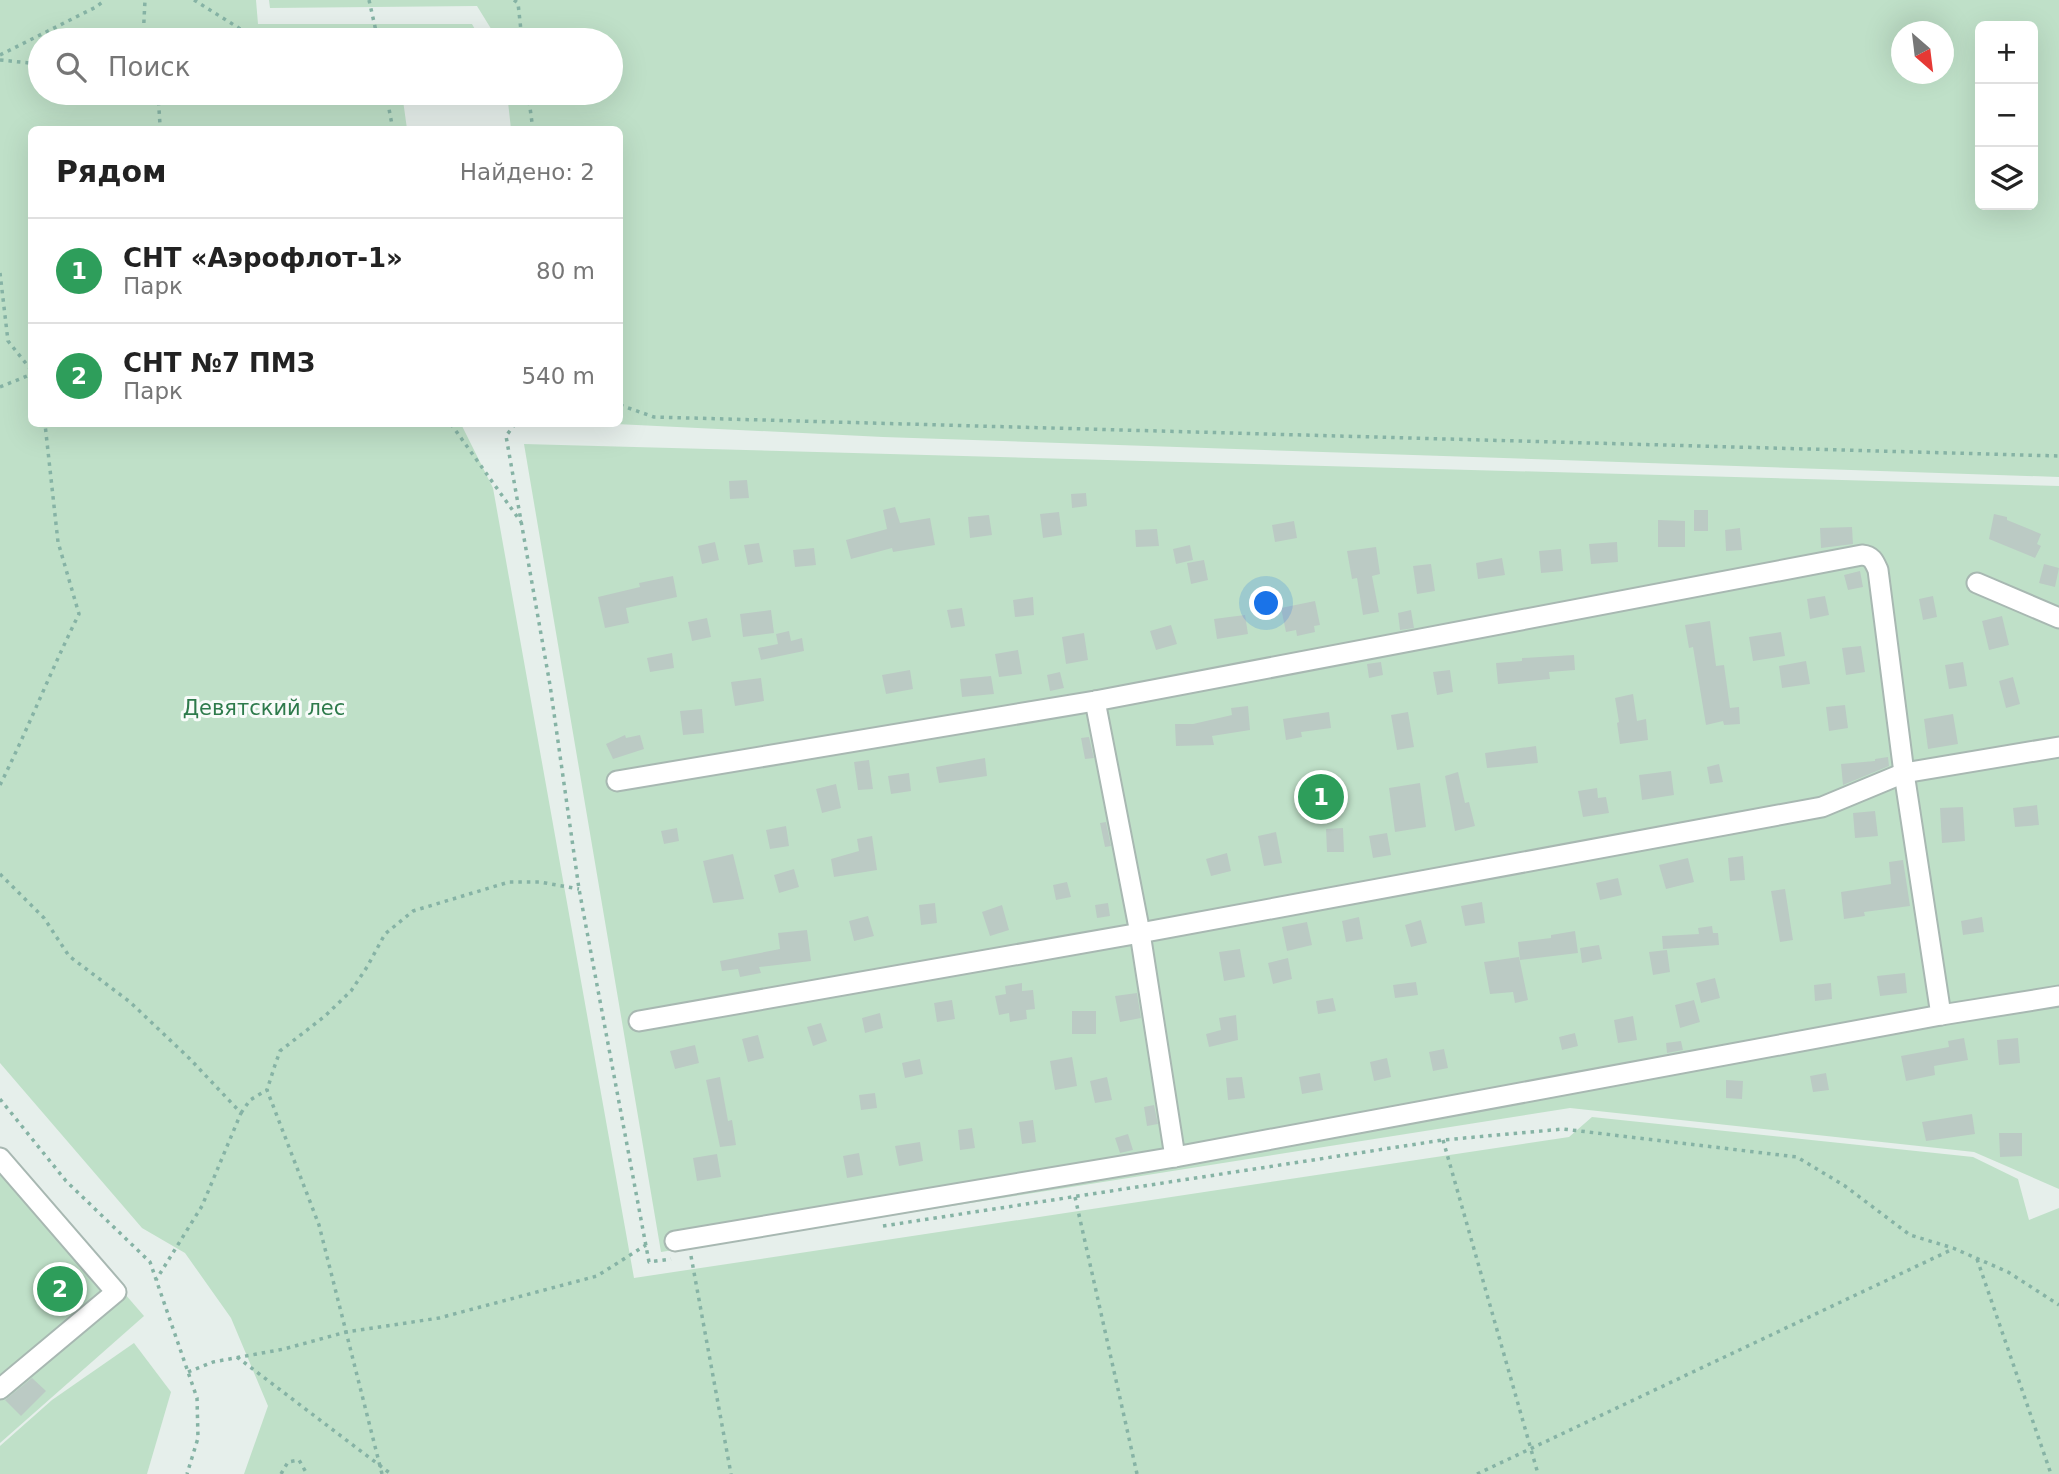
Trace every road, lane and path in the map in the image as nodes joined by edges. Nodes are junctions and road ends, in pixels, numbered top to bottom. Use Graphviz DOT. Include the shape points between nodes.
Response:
graph roads {
  1 [pos="105,0"];
  2 [pos="145,0"];
  3 [pos="194,0"];
  4 [pos="369,0"];
  5 [pos="514,0"];
  6 [pos="56,28"];
  7 [pos="144,28"];
  8 [pos="239,28"];
  9 [pos="375,28"];
  10 [pos="521,28"];
  11 [pos="28,43"];
  12 [pos="0,58"];
  13 [pos="28,62"];
  14 [pos="159,105"];
  15 [pos="388,105"];
  16 [pos="530,105"];
  17 [pos="159,126"];
  18 [pos="392,126"];
  19 [pos="532,126"];
  20 [pos="0,273"];
  21 [pos="28,367"];
  22 [pos="28,374"];
  23 [pos="0,387"];
  24 [pos="623,406"];
  25 [pos="45,427"];
  26 [pos="453,427"];
  27 [pos="513,427"];
  28 [pos="2059,456"];
  29 [pos="522,523"];
  30 [pos="1977,583"];
  31 [pos="2059,618"];
  32 [pos="1095,701"];
  33 [pos="2059,747"];
  34 [pos="1904,773"];
  35 [pos="617,781"];
  36 [pos="0,785"];
  37 [pos="0,874"];
  38 [pos="579,889"];
  39 [pos="1140,933"];
  40 [pos="2059,996"];
  41 [pos="1941,1015"];
  42 [pos="639,1021"];
  43 [pos="267,1090"];
  44 [pos="241,1113"];
  45 [pos="1443,1140"];
  46 [pos="1175,1157"];
  47 [pos="0,1158"];
  48 [pos="1075,1197"];
  49 [pos="883,1226"];
  50 [pos="675,1241"];
  51 [pos="646,1245"];
  52 [pos="1953,1248"];
  53 [pos="1977,1259"];
  54 [pos="156,1280"];
  55 [pos="2059,1305"];
  56 [pos="346,1332"];
  57 [pos="237,1357"];
  58 [pos="188,1373"];
  59 [pos="0,1389"];
  60 [pos="1529,1450"];
  61 [pos="382,1468"];
  62 [pos="281,1474"];
  63 [pos="307,1474"];
  64 [pos="382,1474"];
  65 [pos="391,1474"];
  66 [pos="732,1474"];
  67 [pos="1137,1474"];
  68 [pos="1477,1474"];
  69 [pos="1538,1474"];
  70 [pos="2051,1474"];
  1 -- 6 [label="path"];
  2 -- 7 [label="path"];
  3 -- 8 [label="path"];
  4 -- 9 [label="path"];
  5 -- 10 [label="path"];
  11 -- 12 [label="path"];
  12 -- 13 [label="path"];
  14 -- 17 [label="path"];
  15 -- 18 [label="path"];
  16 -- 19 [label="path"];
  20 -- 21 [label="path" via="8,341"];
  22 -- 23 [label="path"];
  24 -- 28 [label="path" via="667,418"];
  25 -- 36 [label="path" via="58,542 79,614"];
  26 -- 29 [label="path"];
  27 -- 29 [label="path" via="506,436"];
  29 -- 38 [label="path"];
  30 -- 31 [label="lane"];
  32 -- 34 [label="lane" via="1862,555 1869,556 1878,570"];
  32 -- 35 [label="lane"];
  32 -- 39 [label="lane"];
  33 -- 34 [label="lane"];
  34 -- 39 [label="lane" via="1822,807"];
  34 -- 41 [label="lane"];
  37 -- 44 [label="path" via="44,918 69,957 130,1002"];
  38 -- 43 [label="path" via="509,882 413,911 385,934 351,991 280,1051"];
  38 -- 51 [label="path"];
  39 -- 42 [label="lane"];
  39 -- 46 [label="lane"];
  40 -- 41 [label="lane"];
  41 -- 46 [label="lane"];
  43 -- 44 [label="path" via="250,1100"];
  43 -- 56 [label="path" via="319,1225"];
  44 -- 54 [label="path" via="202,1206"];
  45 -- 48 [label="path"];
  45 -- 52 [label="path" via="1563,1129 1797,1157 1910,1235"];
  45 -- 60 [label="path"];
  46 -- 50 [label="lane"];
  47 -- 59 [label="lane" via="116,1292"];
  48 -- 49 [label="path"];
  48 -- 67 [label="path"];
  51 -- 56 [label="path" via="597,1276 439,1318"];
  51 -- 66 [label="path" via="649,1262 691,1256"];
  52 -- 53 [label="path"];
  52 -- 60 [label="path"];
  53 -- 55 [label="path" via="2008,1272"];
  53 -- 70 [label="path"];
  56 -- 57 [label="path"];
  56 -- 61 [label="path"];
  57 -- 58 [label="path"];
  57 -- 61 [label="path"];
  60 -- 68 [label="path"];
  60 -- 69 [label="path"];
  61 -- 64 [label="path"];
  61 -- 65 [label="path"];
  62 -- 63 [label="path" via="288,1462 299,1460"];
}
